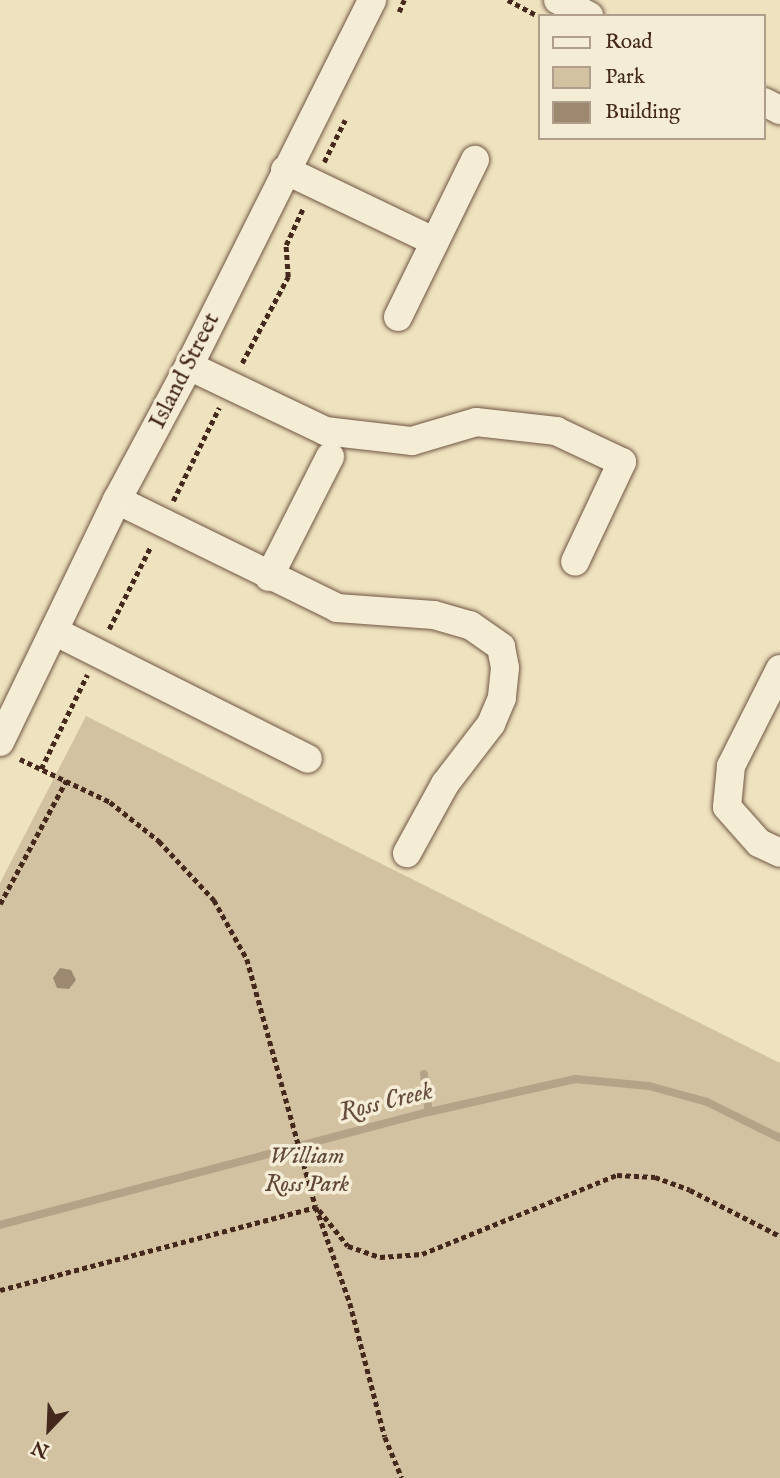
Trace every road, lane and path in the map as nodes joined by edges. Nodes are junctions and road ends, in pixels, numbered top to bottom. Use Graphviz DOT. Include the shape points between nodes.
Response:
graph roads {
  1 [pos="372,0"];
  2 [pos="508,0"];
  3 [pos="558,0"];
  4 [pos="585,14"];
  5 [pos="538,16"];
  6 [pos="475,160"];
  7 [pos="285,170"];
  8 [pos="435,242"];
  9 [pos="398,317"];
  10 [pos="189,366"];
  11 [pos="330,457"];
  12 [pos="117,500"];
  13 [pos="575,562"];
  14 [pos="269,577"];
  15 [pos="54,631"];
  16 [pos="780,669"];
  17 [pos="5,748"];
  18 [pos="308,759"];
  19 [pos="66,781"];
  20 [pos="407,853"];
  21 [pos="780,853"];
  22 [pos="0,904"];
  23 [pos="316,1207"];
  24 [pos="780,1236"];
  25 [pos="0,1290"];
  26 [pos="402,1478"];
  1 -- 7 [label="street, Island Street"];
  2 -- 5 [label="path"];
  3 -- 4 [label="street"];
  6 -- 8 [label="street"];
  7 -- 8 [label="street"];
  7 -- 10 [label="street, Island Street"];
  8 -- 9 [label="street"];
  10 -- 12 [label="street, Island Street"];
  10 -- 13 [label="street" via="325,431 412,441 476,422 556,431 622,462"];
  11 -- 14 [label="street"];
  12 -- 14 [label="street"];
  12 -- 15 [label="street, Island Street"];
  14 -- 20 [label="street" via="337,608 434,615 470,625 501,647 505,668 502,698 491,724 445,784"];
  15 -- 17 [label="street, Island Street"];
  15 -- 18 [label="street"];
  16 -- 21 [label="street" via="731,766 727,807 759,843"];
  17 -- 19 [label="path"];
  19 -- 22 [label="path"];
  19 -- 23 [label="path" via="110,802 159,841 214,900 247,959"];
  23 -- 24 [label="path" via="348,1246 380,1256 422,1254 587,1185 630,1175 655,1177 690,1190"];
  23 -- 25 [label="path"];
  23 -- 26 [label="path" via="350,1303 385,1437"];
}
